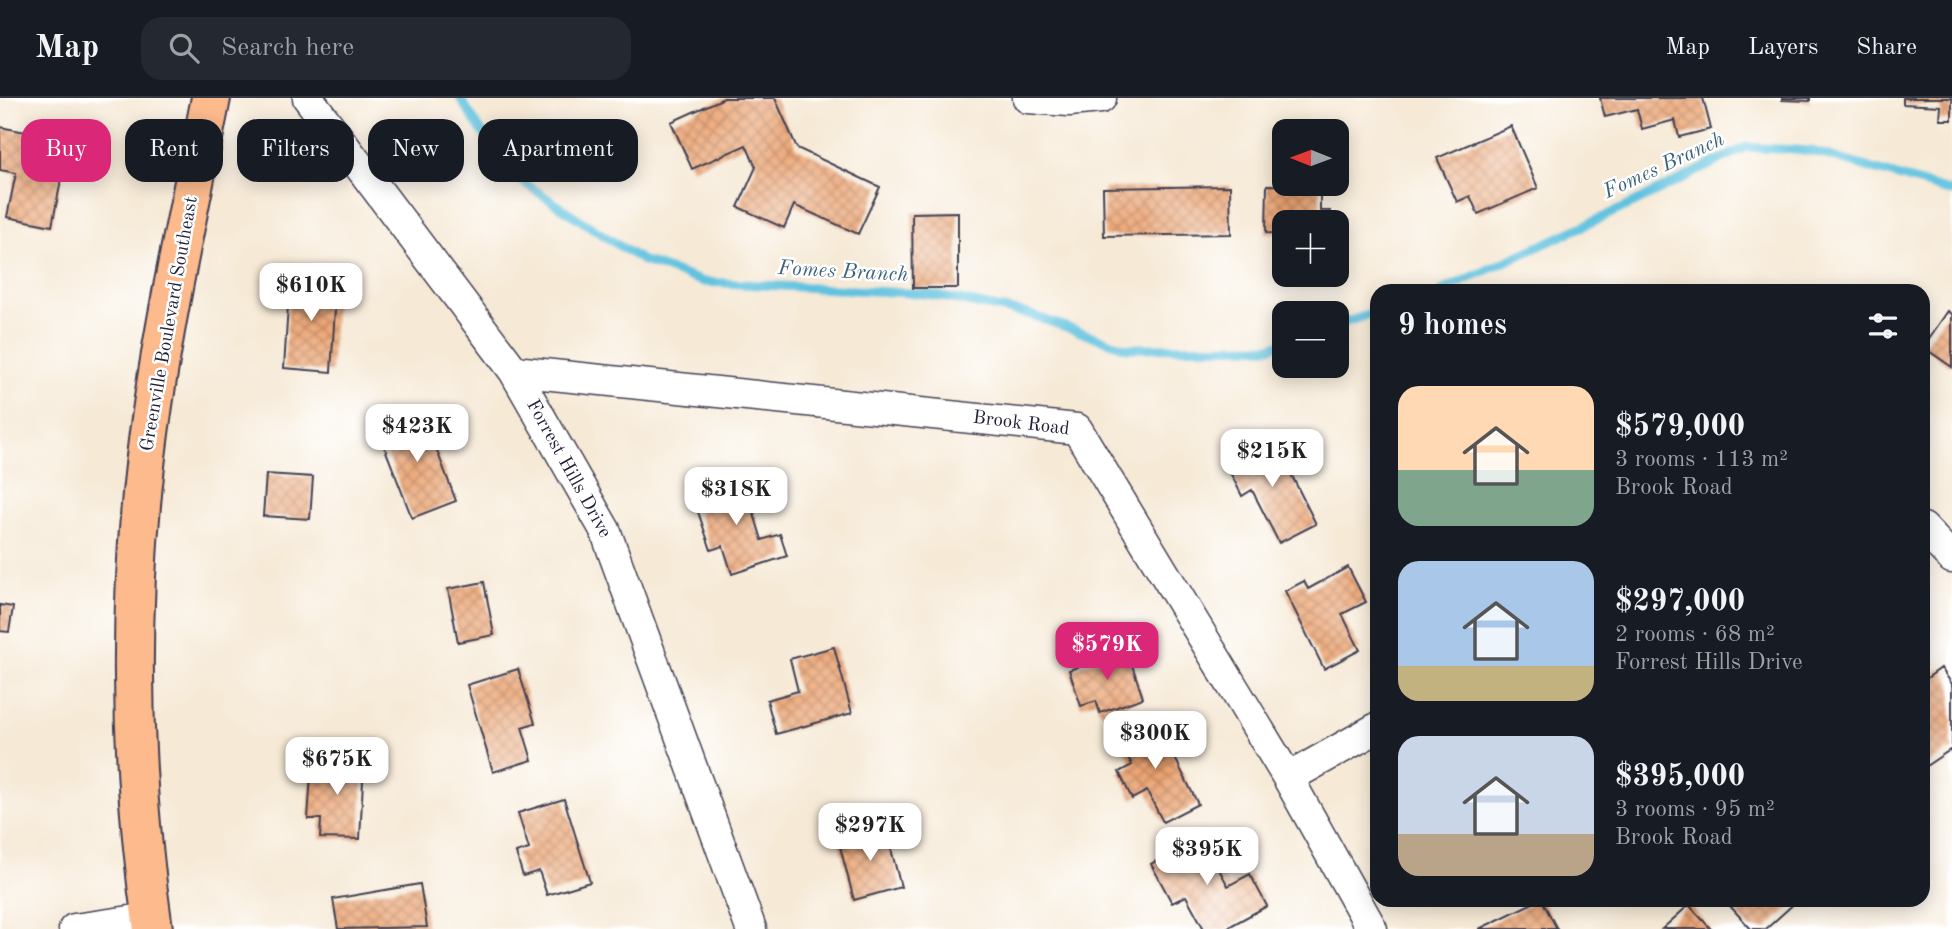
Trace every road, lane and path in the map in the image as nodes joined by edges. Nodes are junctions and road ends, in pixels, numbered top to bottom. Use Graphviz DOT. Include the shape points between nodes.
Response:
graph roads {
  1 [pos="211,98"];
  2 [pos="308,98"];
  3 [pos="1028,98"];
  4 [pos="1101,98"];
  5 [pos="514,371"];
  6 [pos="1930,535"];
  7 [pos="1952,558"];
  8 [pos="1370,732"];
  9 [pos="1288,778"];
  10 [pos="152,924"];
  11 [pos="74,929"];
  12 [pos="751,929"];
  13 [pos="1372,929"];
  1 -- 10 [label="highway, Greenville Boulevard Southeast" via="152,407 138,565 135,742"];
  2 -- 5 [label="street, Forrest Hills Drive"];
  3 -- 4 [label="street"];
  5 -- 9 [label="street, Brook Road" via="1077,429"];
  5 -- 12 [label="street, Forrest Hills Drive" via="605,530"];
  6 -- 7 [label="street"];
  8 -- 9 [label="street"];
  9 -- 13 [label="street, Brook Road"];
  10 -- 11 [label="street"];
}
